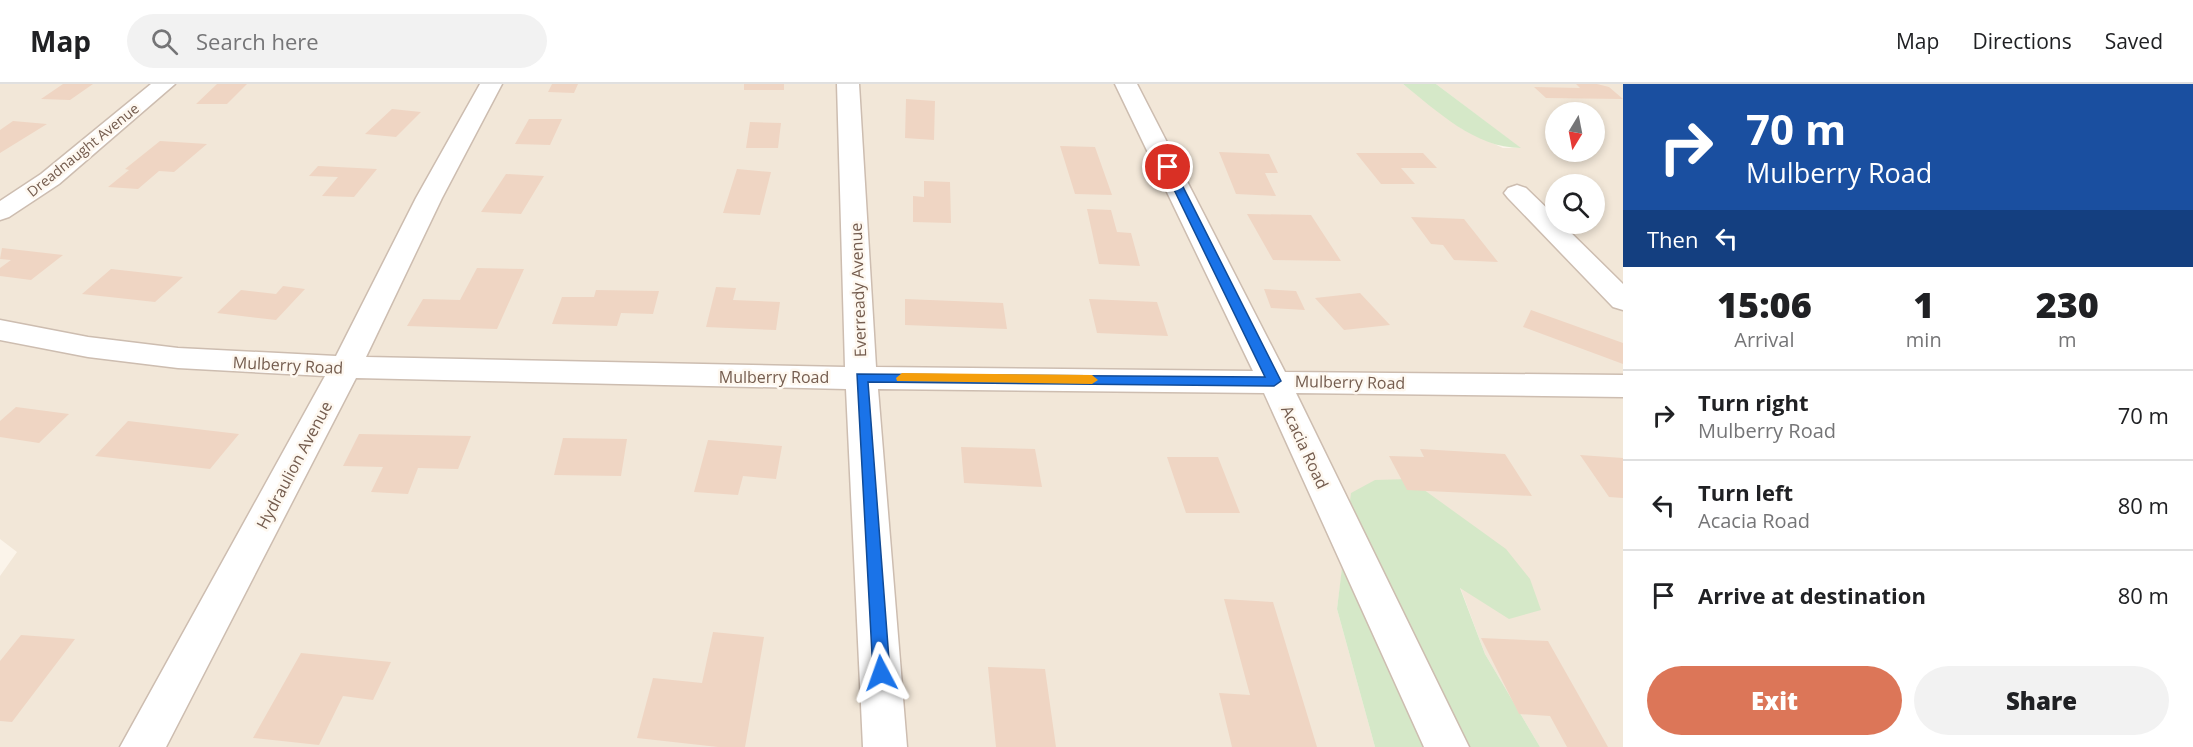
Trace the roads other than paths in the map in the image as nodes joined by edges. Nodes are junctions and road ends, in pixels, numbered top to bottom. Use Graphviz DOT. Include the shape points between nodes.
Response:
graph roads {
  1 [pos="164,84"];
  2 [pos="492,84"];
  3 [pos="848,84"];
  4 [pos="1126,84"];
  5 [pos="1517,193"];
  6 [pos="0,212"];
  7 [pos="1623,301"];
  8 [pos="0,330"];
  9 [pos="346,368"];
  10 [pos="861,377"];
  11 [pos="1274,381"];
  12 [pos="1623,386"];
  13 [pos="142,747"];
  14 [pos="885,747"];
  15 [pos="1447,747"];
  1 -- 6 [label="street, Dreadnaught Avenue" via="50,179"];
  2 -- 9 [label="street, Hydraulion Avenue" via="429,198"];
  3 -- 10 [label="street, Everready Avenue"];
  4 -- 11 [label="street, Acacia Road"];
  5 -- 7 [label="street"];
  8 -- 9 [label="street, Mulberry Road" via="88,347 178,358"];
  9 -- 10 [label="street, Mulberry Road"];
  9 -- 13 [label="street, Hydraulion Avenue"];
  10 -- 11 [label="street, Mulberry Road"];
  10 -- 14 [label="street, Everready Avenue"];
  11 -- 12 [label="street, Mulberry Road"];
  11 -- 15 [label="street, Acacia Road"];
}
